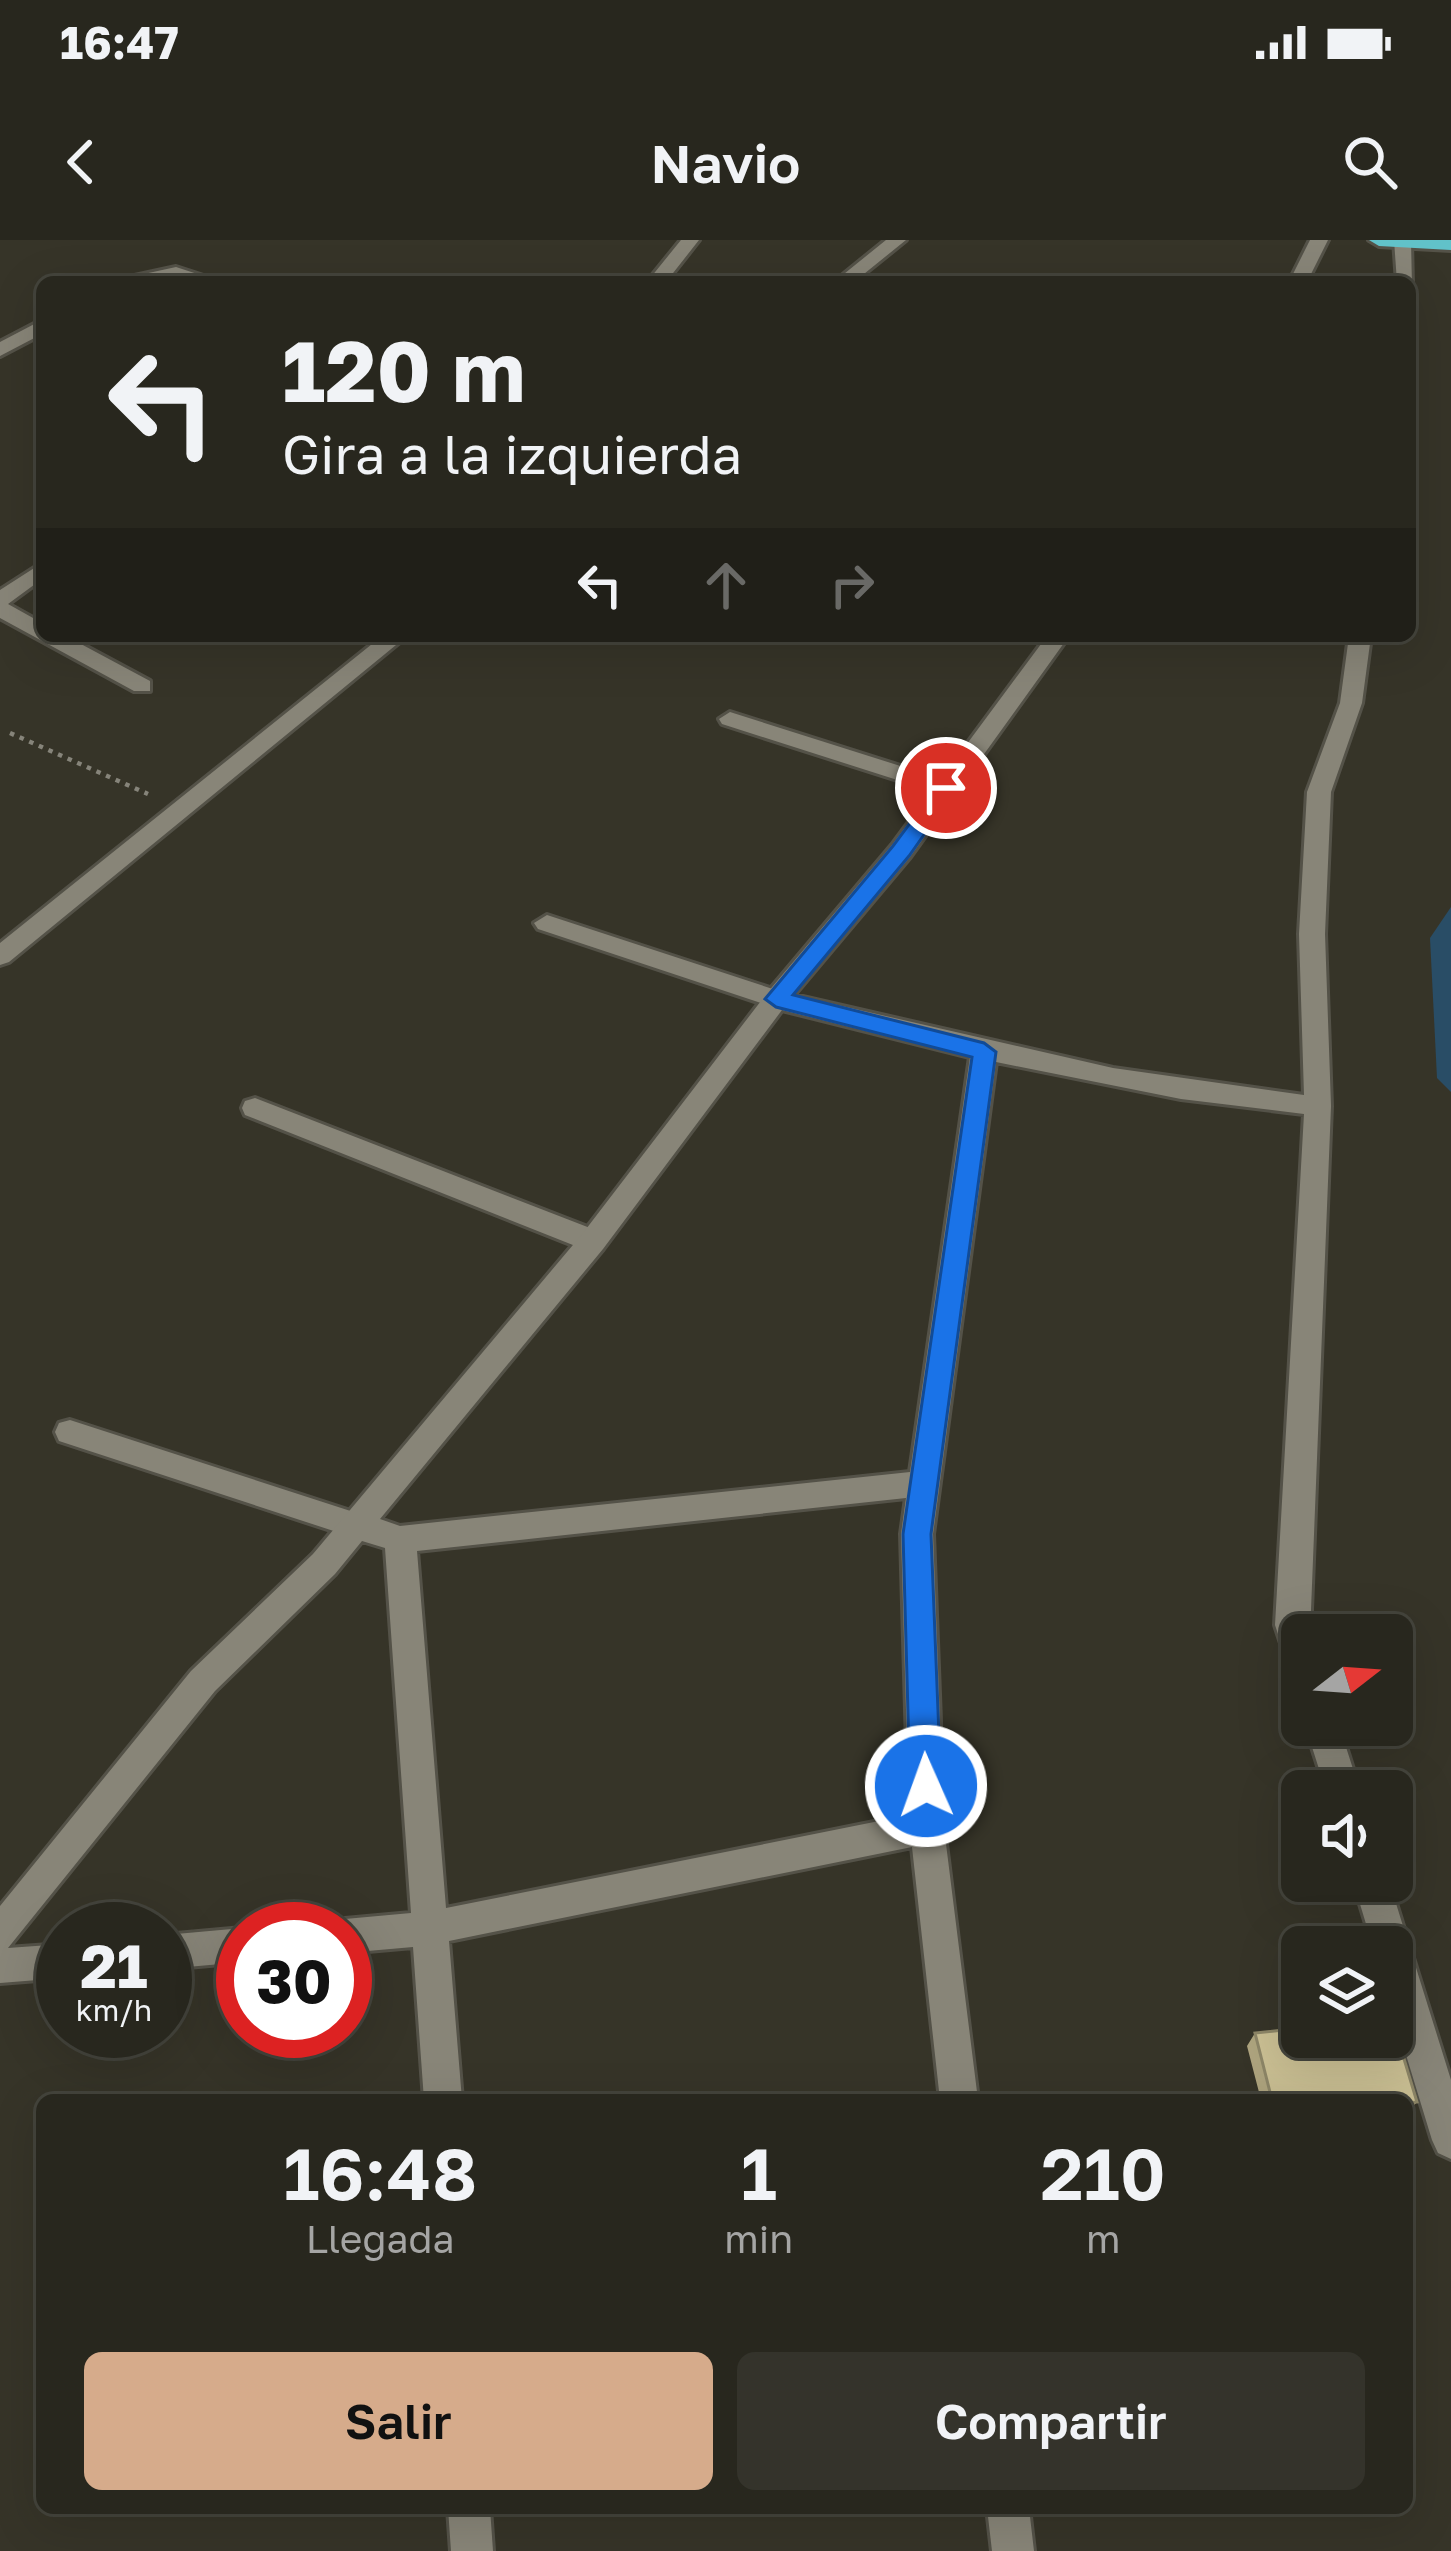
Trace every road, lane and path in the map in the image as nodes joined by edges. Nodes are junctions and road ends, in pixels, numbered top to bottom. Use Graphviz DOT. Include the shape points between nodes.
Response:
graph roads {
  1 [pos="690,240"];
  2 [pos="897,240"];
  3 [pos="1319,240"];
  4 [pos="1379,240"];
  5 [pos="1402,241"];
  6 [pos="1451,244"];
  7 [pos="152,276"];
  8 [pos="191,276"];
  9 [pos="661,276"];
  10 [pos="851,276"];
  11 [pos="1301,276"];
  12 [pos="1405,276"];
  13 [pos="36,329"];
  14 [pos="0,350"];
  15 [pos="36,573"];
  16 [pos="0,600"];
  17 [pos="0,609"];
  18 [pos="36,629"];
  19 [pos="61,642"];
  20 [pos="389,642"];
  21 [pos="1054,642"];
  22 [pos="1359,642"];
  23 [pos="142,686"];
  24 [pos="730,719"];
  25 [pos="10,733"];
  26 [pos="946,788"];
  27 [pos="182,809"];
  28 [pos="547,923"];
  29 [pos="0,956"];
  30 [pos="776,999"];
  31 [pos="984,1052"];
  32 [pos="1318,1106"];
  33 [pos="255,1108"];
  34 [pos="593,1241"];
  35 [pos="70,1432"];
  36 [pos="925,1483"];
  37 [pos="355,1525"];
  38 [pos="400,1540"];
  39 [pos="1292,1614"];
  40 [pos="927,1828"];
  41 [pos="431,1928"];
  42 [pos="372,1933"];
  43 [pos="0,1934"];
  44 [pos="36,1963"];
  45 [pos="0,1966"];
  46 [pos="1413,2016"];
  47 [pos="443,2094"];
  48 [pos="958,2094"];
  49 [pos="1451,2140"];
  50 [pos="469,2514"];
  51 [pos="1009,2514"];
  52 [pos="472,2551"];
  53 [pos="1013,2551"];
  1 -- 9 [label="street"];
  2 -- 10 [label="street"];
  3 -- 11 [label="street"];
  4 -- 5 [label="highway"];
  5 -- 6 [label="highway"];
  5 -- 12 [label="street"];
  7 -- 8 [label="street"];
  13 -- 14 [label="street"];
  15 -- 16 [label="street"];
  17 -- 18 [label="street"];
  19 -- 23 [label="street"];
  20 -- 27 [label="street"];
  21 -- 26 [label="street"];
  22 -- 32 [label="street" via="1352,703 1319,792 1312,934"];
  24 -- 26 [label="street"];
  25 -- 27 [label="path"];
  26 -- 30 [label="street"];
  27 -- 29 [label="street"];
  28 -- 30 [label="street"];
  30 -- 31 [label="street"];
  30 -- 34 [label="street"];
  31 -- 32 [label="street"];
  31 -- 36 [label="street"];
  32 -- 39 [label="street"];
  33 -- 34 [label="street"];
  34 -- 37 [label="street"];
  35 -- 37 [label="street"];
  36 -- 38 [label="street"];
  36 -- 40 [label="street" via="917,1534"];
  37 -- 38 [label="street"];
  37 -- 43 [label="street" via="203,1681"];
  38 -- 41 [label="street"];
  40 -- 41 [label="street"];
  40 -- 48 [label="street"];
  41 -- 42 [label="street"];
  41 -- 47 [label="street"];
  44 -- 45 [label="street"];
  46 -- 49 [label="street"];
  50 -- 52 [label="street"];
  51 -- 53 [label="street"];
}
